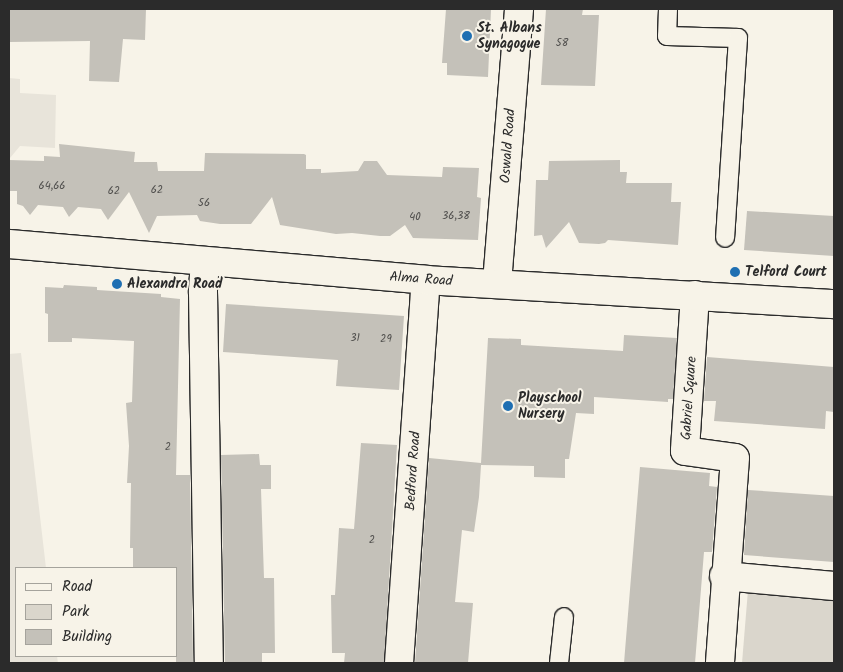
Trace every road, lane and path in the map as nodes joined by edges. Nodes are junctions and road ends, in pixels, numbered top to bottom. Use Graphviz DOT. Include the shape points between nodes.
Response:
graph roads {
  1 [pos="519,9"];
  2 [pos="668,9"];
  3 [pos="725,238"];
  4 [pos="9,244"];
  5 [pos="205,261"];
  6 [pos="426,280"];
  7 [pos="497,283"];
  8 [pos="695,295"];
  9 [pos="834,304"];
  10 [pos="724,576"];
  11 [pos="834,586"];
  12 [pos="564,617"];
  13 [pos="209,663"];
  14 [pos="399,663"];
  15 [pos="559,663"];
  16 [pos="720,663"];
  1 -- 7 [label="street, Oswald Road"];
  2 -- 3 [label="lane" via="667,36 738,38"];
  4 -- 5 [label="street, Alma Road"];
  5 -- 6 [label="street, Alma Road"];
  5 -- 13 [label="street"];
  6 -- 7 [label="street, Alma Road"];
  6 -- 14 [label="street, Bedford Road"];
  7 -- 8 [label="street, Alma Road"];
  8 -- 9 [label="street, Alma Road"];
  8 -- 10 [label="street, Gabriel Square" via="685,451 735,458"];
  10 -- 11 [label="street"];
  10 -- 16 [label="street, Gabriel Square"];
  12 -- 15 [label="lane"];
}
